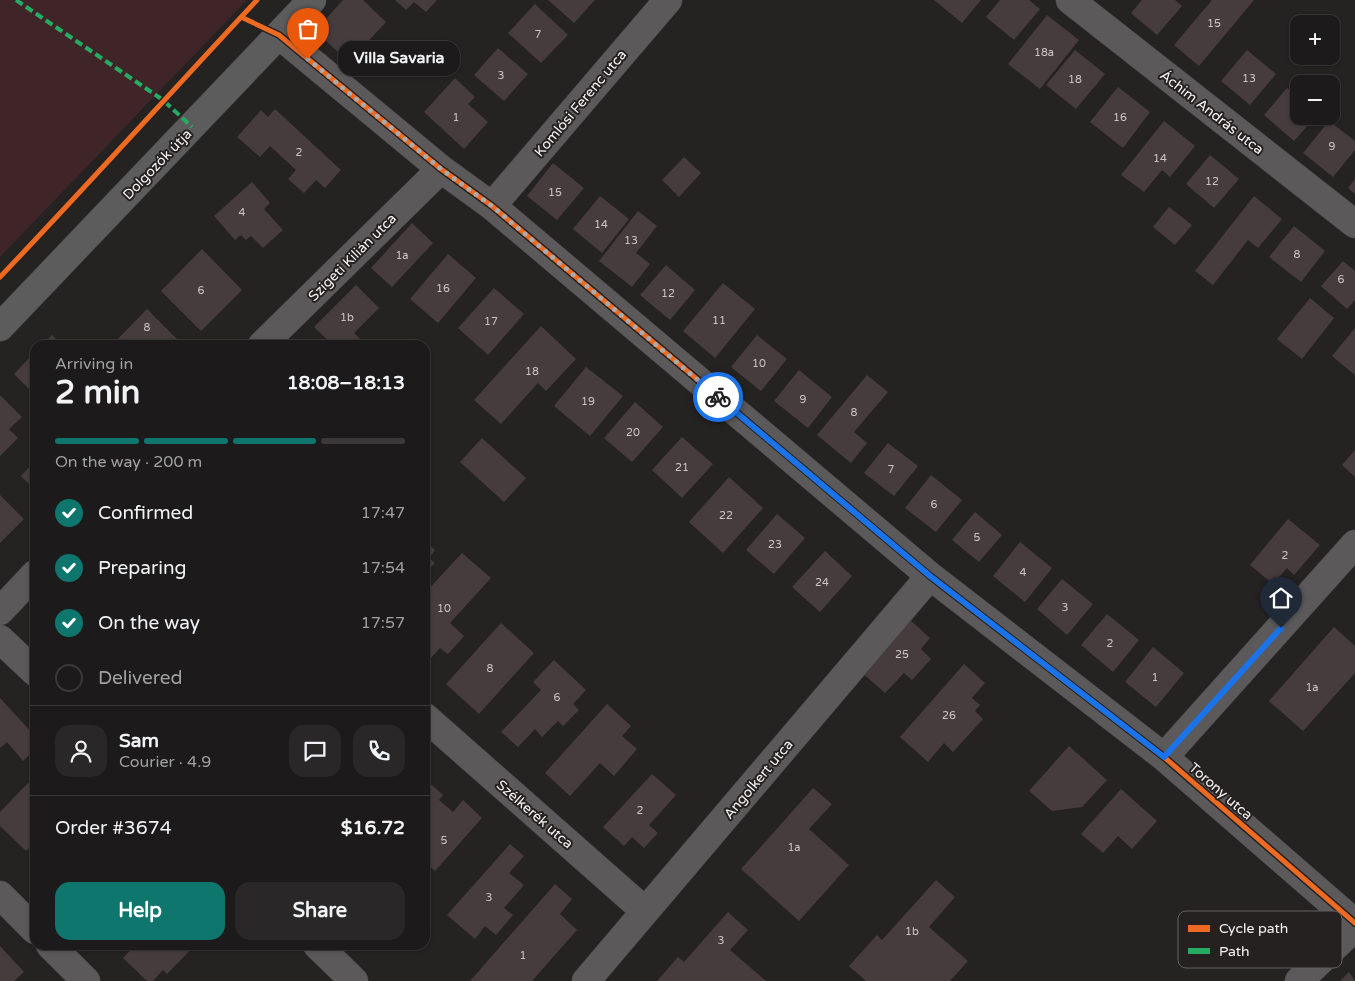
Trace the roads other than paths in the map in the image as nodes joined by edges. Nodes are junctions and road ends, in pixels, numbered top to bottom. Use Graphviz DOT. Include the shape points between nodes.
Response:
graph roads {
  1 [pos="312,0"];
  2 [pos="668,0"];
  3 [pos="1070,0"];
  4 [pos="279,35"];
  5 [pos="441,169"];
  6 [pos="492,206"];
  7 [pos="1355,224"];
  8 [pos="0,327"];
  9 [pos="267,340"];
  10 [pos="1355,544"];
  11 [pos="930,576"];
  12 [pos="30,579"];
  13 [pos="0,611"];
  14 [pos="0,638"];
  15 [pos="30,667"];
  16 [pos="430,721"];
  17 [pos="1164,757"];
  18 [pos="0,895"];
  19 [pos="645,911"];
  20 [pos="1341,911"];
  21 [pos="1342,912"];
  22 [pos="1355,923"];
  23 [pos="30,925"];
  24 [pos="1355,927"];
  25 [pos="1342,940"];
  26 [pos="55,950"];
  27 [pos="322,950"];
  28 [pos="1312,968"];
  29 [pos="86,981"];
  30 [pos="354,981"];
  31 [pos="586,981"];
  32 [pos="1299,981"];
  1 -- 4 [label="main road, Dolgozók útja"];
  2 -- 6 [label="street, Komlósi Ferenc utca"];
  3 -- 7 [label="street, Áchim András utca"];
  4 -- 5 [label="street, Torony utca"];
  4 -- 8 [label="main road, Dolgozók útja"];
  5 -- 6 [label="street, Torony utca"];
  5 -- 9 [label="street, Szigeti Kilián utca"];
  6 -- 11 [label="street, Torony utca"];
  10 -- 17 [label="street"];
  11 -- 17 [label="street, Torony utca"];
  11 -- 19 [label="street, Angolkert utca"];
  12 -- 13 [label="street"];
  14 -- 15 [label="street"];
  16 -- 19 [label="street, Szélkerék utca"];
  17 -- 20 [label="street, Torony utca"];
  18 -- 23 [label="street"];
  19 -- 31 [label="street, Angolkert utca"];
  21 -- 22 [label="street, Torony utca"];
  24 -- 25 [label="street"];
  26 -- 29 [label="street"];
  27 -- 30 [label="street"];
  28 -- 32 [label="street"];
}
